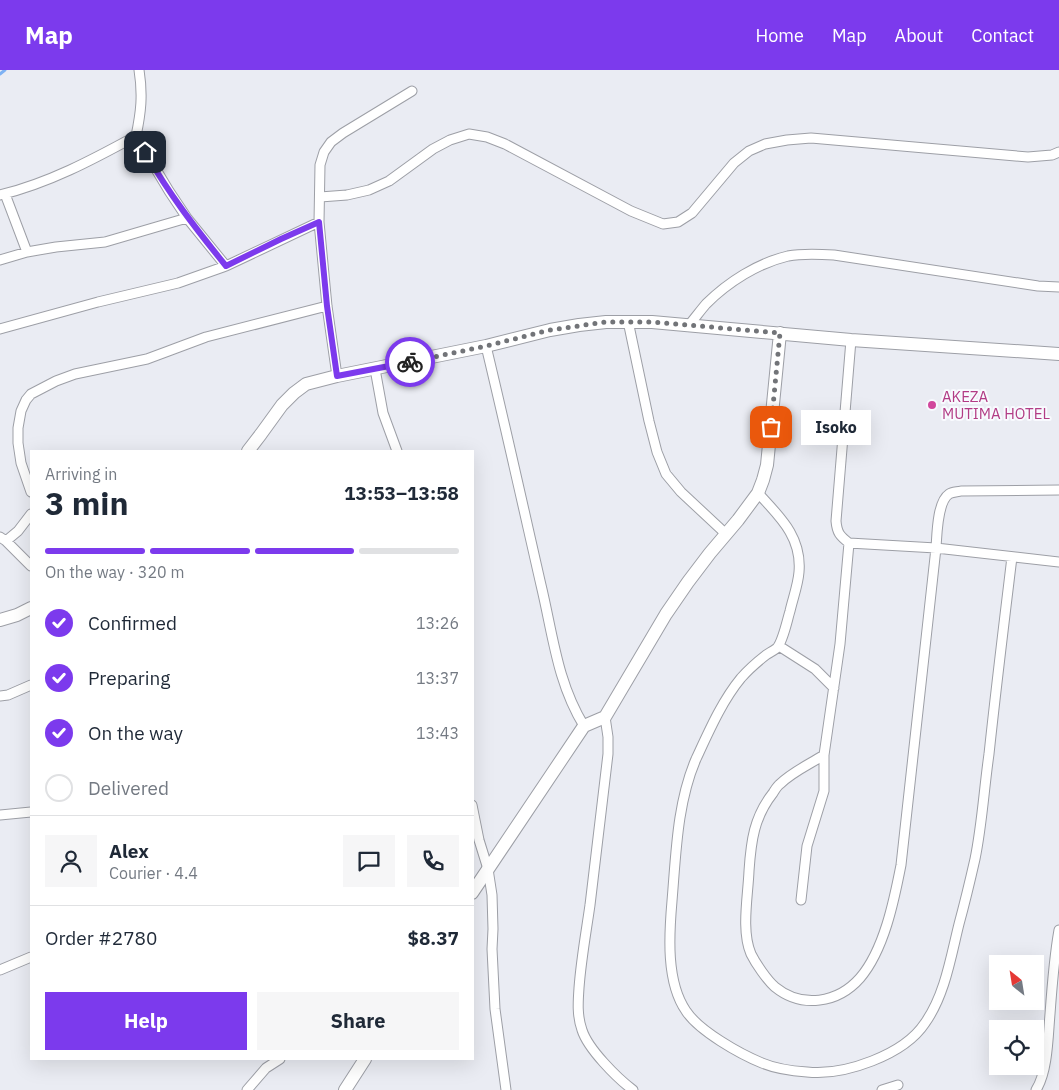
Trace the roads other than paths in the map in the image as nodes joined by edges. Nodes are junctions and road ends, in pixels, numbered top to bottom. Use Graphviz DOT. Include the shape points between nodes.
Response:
graph roads {
  1 [pos="139,70"];
  2 [pos="412,91"];
  3 [pos="136,136"];
  4 [pos="1059,152"];
  5 [pos="3,194"];
  6 [pos="320,197"];
  7 [pos="187,218"];
  8 [pos="319,222"];
  9 [pos="27,252"];
  10 [pos="0,260"];
  11 [pos="226,266"];
  12 [pos="1059,287"];
  13 [pos="327,306"];
  14 [pos="628,321"];
  15 [pos="689,325"];
  16 [pos="0,329"];
  17 [pos="780,333"];
  18 [pos="851,340"];
  19 [pos="486,346"];
  20 [pos="1059,354"];
  21 [pos="375,369"];
  22 [pos="337,376"];
  23 [pos="249,450"];
  24 [pos="397,450"];
  25 [pos="30,489"];
  26 [pos="1059,490"];
  27 [pos="758,493"];
  28 [pos="30,515"];
  29 [pos="726,534"];
  30 [pos="3,539"];
  31 [pos="849,543"];
  32 [pos="936,548"];
  33 [pos="1012,557"];
  34 [pos="1059,562"];
  35 [pos="30,565"];
  36 [pos="30,608"];
  37 [pos="0,620"];
  38 [pos="778,646"];
  39 [pos="834,688"];
  40 [pos="30,689"];
  41 [pos="0,696"];
  42 [pos="605,717"];
  43 [pos="584,726"];
  44 [pos="824,755"];
  45 [pos="30,812"];
  46 [pos="474,814"];
  47 [pos="0,815"];
  48 [pos="488,869"];
  49 [pos="474,890"];
  50 [pos="801,900"];
  51 [pos="1059,930"];
  52 [pos="30,957"];
  53 [pos="0,970"];
  54 [pos="278,1060"];
  55 [pos="364,1060"];
  56 [pos="898,1085"];
  57 [pos="247,1090"];
  58 [pos="345,1090"];
  59 [pos="506,1090"];
  60 [pos="633,1090"];
  61 [pos="882,1090"];
  62 [pos="1036,1090"];
  1 -- 3 [label="street" via="142,96"];
  2 -- 6 [label="street" via="331,142 320,165"];
  3 -- 5 [label="street" via="70,171"];
  3 -- 7 [label="street"];
  4 -- 6 [label="street" via="1028,156 811,138 787,140 749,151 734,163 692,213 678,222 663,224 631,211 505,144 469,134 433,149 389,181 369,190"];
  5 -- 9 [label="street"];
  6 -- 8 [label="street"];
  7 -- 9 [label="street" via="105,242"];
  7 -- 11 [label="street"];
  8 -- 11 [label="street"];
  8 -- 13 [label="street"];
  9 -- 10 [label="street"];
  11 -- 16 [label="street" via="178,283"];
  12 -- 15 [label="street" via="811,253 788,256 745,274 706,304"];
  13 -- 22 [label="street"];
  13 -- 25 [label="street" via="206,337 147,359 75,374 31,394 21,411 18,428 21,463"];
  14 -- 15 [label="main road"];
  14 -- 19 [label="main road" via="550,330"];
  14 -- 29 [label="street" via="656,452 666,474"];
  15 -- 17 [label="main road"];
  17 -- 18 [label="main road"];
  17 -- 27 [label="main road" via="767,465"];
  18 -- 20 [label="main road"];
  18 -- 31 [label="street" via="836,521 840,536"];
  19 -- 21 [label="main road"];
  19 -- 43 [label="street" via="560,672"];
  21 -- 22 [label="main road"];
  21 -- 24 [label="street" via="383,413"];
  22 -- 23 [label="main road" via="306,384 294,393"];
  26 -- 32 [label="street" via="950,493 941,508"];
  27 -- 29 [label="main road"];
  27 -- 38 [label="street" via="780,516 798,549 799,572"];
  28 -- 30 [label="street" via="18,531"];
  29 -- 42 [label="main road" via="666,614"];
  30 -- 35 [label="street"];
  31 -- 32 [label="street"];
  31 -- 39 [label="street"];
  32 -- 33 [label="street"];
  32 -- 44 [label="street" via="901,865 887,924 874,956 860,978 830,999 811,1001 791,996 775,987 760,970 745,932 750,849 755,824 764,804 779,784"];
  33 -- 34 [label="street"];
  33 -- 38 [label="street" via="983,810 947,973 931,1014 915,1035 887,1055 829,1073 775,1067 729,1046 702,1028 686,1012 671,968 671,914 679,821 695,761 724,702 743,676"];
  36 -- 37 [label="main road"];
  38 -- 39 [label="street" via="816,669"];
  39 -- 44 [label="street"];
  40 -- 41 [label="street"];
  42 -- 43 [label="main road"];
  42 -- 60 [label="street" via="608,754 578,1010 582,1031 591,1046"];
  43 -- 48 [label="main road"];
  44 -- 50 [label="street" via="824,790 807,846"];
  45 -- 47 [label="street"];
  46 -- 48 [label="street"];
  48 -- 49 [label="main road"];
  48 -- 59 [label="street" via="494,929 495,1009"];
  51 -- 62 [label="street" via="1046,1056"];
  52 -- 53 [label="street"];
  54 -- 57 [label="street" via="266,1068"];
  55 -- 58 [label="main road"];
  56 -- 61 [label="street"];
}
